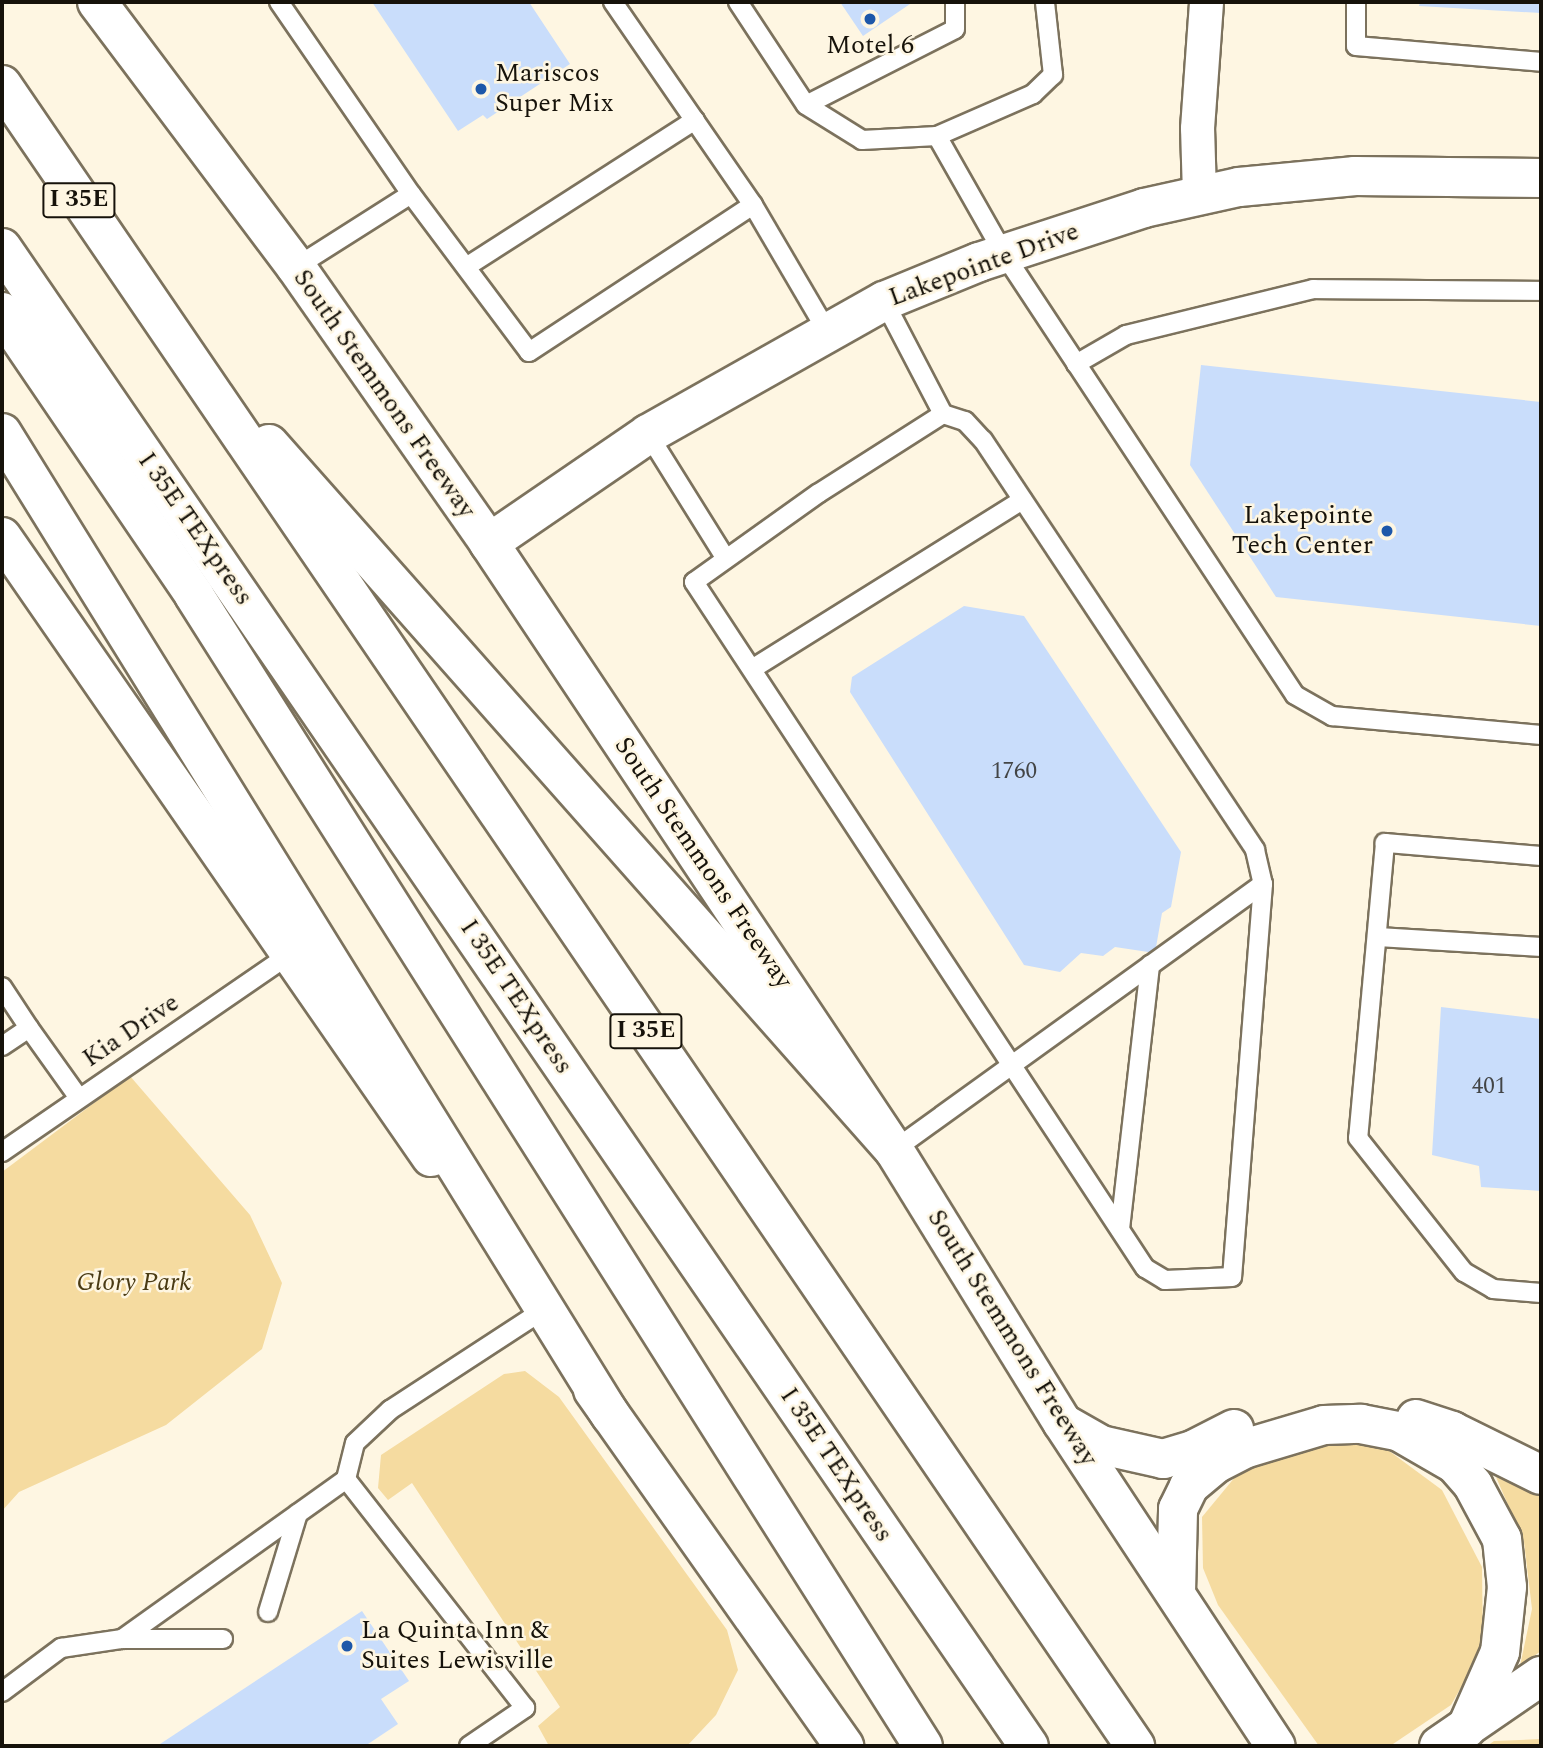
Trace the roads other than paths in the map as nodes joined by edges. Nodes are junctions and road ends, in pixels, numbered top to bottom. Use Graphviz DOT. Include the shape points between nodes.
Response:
graph roads {
  1 [pos="97,2"];
  2 [pos="279,2"];
  3 [pos="612,2"];
  4 [pos="738,2"];
  5 [pos="955,2"];
  6 [pos="1045,2"];
  7 [pos="1206,2"];
  8 [pos="1356,2"];
  9 [pos="1541,62"];
  10 [pos="2,85"];
  11 [pos="806,105"];
  12 [pos="695,120"];
  13 [pos="937,136"];
  14 [pos="1541,178"];
  15 [pos="411,194"];
  16 [pos="1199,194"];
  17 [pos="752,205"];
  18 [pos="2,248"];
  19 [pos="1004,254"];
  20 [pos="296,267"];
  21 [pos="466,267"];
  22 [pos="1541,291"];
  23 [pos="884,301"];
  24 [pos="2,312"];
  25 [pos="157,316"];
  26 [pos="827,331"];
  27 [pos="1076,364"];
  28 [pos="943,414"];
  29 [pos="2,433"];
  30 [pos="648,434"];
  31 [pos="1022,500"];
  32 [pos="2,537"];
  33 [pos="489,543"];
  34 [pos="726,559"];
  35 [pos="752,669"];
  36 [pos="1541,734"];
  37 [pos="1541,856"];
  38 [pos="1262,884"];
  39 [pos="1379,937"];
  40 [pos="1541,947"];
  41 [pos="290,954"];
  42 [pos="1150,965"];
  43 [pos="2,987"];
  44 [pos="29,1028"];
  45 [pos="2,1046"];
  46 [pos="1013,1065"];
  47 [pos="79,1098"];
  48 [pos="894,1150"];
  49 [pos="2,1152"];
  50 [pos="1120,1229"];
  51 [pos="1541,1293"];
  52 [pos="540,1313"];
  53 [pos="611,1416"];
  54 [pos="1062,1422"];
  55 [pos="1524,1468"];
  56 [pos="346,1479"];
  57 [pos="1541,1495"];
  58 [pos="298,1513"];
  59 [pos="1176,1593"];
  60 [pos="268,1612"];
  61 [pos="122,1639"];
  62 [pos="223,1639"];
  63 [pos="1541,1676"];
  64 [pos="1541,1688"];
  65 [pos="2,1692"];
  66 [pos="1452,1737"];
  67 [pos="469,1746"];
  68 [pos="844,1746"];
  69 [pos="922,1746"];
  70 [pos="1029,1746"];
  71 [pos="1135,1746"];
  72 [pos="1276,1746"];
  1 -- 20 [label="main road, South Stemmons Freeway"];
  2 -- 15 [label="lane"];
  3 -- 12 [label="lane"];
  4 -- 11 [label="lane"];
  5 -- 11 [label="lane" via="955,29"];
  6 -- 13 [label="lane" via="1053,75 1033,94"];
  7 -- 16 [label="street" via="1197,128"];
  8 -- 9 [label="lane" via="1356,46"];
  10 -- 25 [label="main road, I 35E"];
  11 -- 13 [label="lane" via="862,140"];
  12 -- 17 [label="lane"];
  12 -- 21 [label="lane"];
  13 -- 19 [label="lane"];
  14 -- 16 [label="main road, Lakepointe Drive" via="1355,176"];
  15 -- 20 [label="lane"];
  15 -- 21 [label="lane"];
  16 -- 19 [label="main road, Lakepointe Drive"];
  17 -- 21 [label="lane" via="529,352"];
  17 -- 26 [label="lane"];
  18 -- 70 [label="main road, I 35E TEXpress"];
  19 -- 23 [label="main road, Lakepointe Drive"];
  19 -- 27 [label="lane"];
  20 -- 33 [label="main road, South Stemmons Freeway"];
  22 -- 27 [label="lane" via="1312,289 1126,335"];
  23 -- 26 [label="main road, Lakepointe Drive"];
  23 -- 28 [label="lane"];
  24 -- 69 [label="main road" via="194,595"];
  25 -- 48 [label="main road"];
  25 -- 71 [label="main road, I 35E"];
  26 -- 30 [label="main road, Lakepointe Drive"];
  27 -- 36 [label="lane" via="1295,695 1332,716"];
  28 -- 31 [label="lane" via="965,421 983,440"];
  28 -- 34 [label="lane"];
  29 -- 53 [label="main road"];
  30 -- 33 [label="main road, Lakepointe Drive"];
  30 -- 34 [label="lane"];
  31 -- 35 [label="lane"];
  31 -- 38 [label="lane" via="1255,850"];
  32 -- 41 [label="main road"];
  33 -- 48 [label="main road, South Stemmons Freeway"];
  34 -- 35 [label="lane" via="694,582"];
  35 -- 46 [label="lane"];
  37 -- 39 [label="lane" via="1385,843"];
  38 -- 42 [label="lane"];
  38 -- 50 [label="lane" via="1232,1277 1165,1280 1145,1268"];
  39 -- 40 [label="lane"];
  39 -- 51 [label="lane" via="1358,1138 1464,1272 1493,1289"];
  41 -- 47 [label="lane, Kia Drive"];
  41 -- 52 [label="main road"];
  42 -- 46 [label="lane"];
  42 -- 50 [label="lane"];
  43 -- 44 [label="lane"];
  44 -- 45 [label="lane"];
  44 -- 47 [label="lane"];
  46 -- 48 [label="lane"];
  46 -- 50 [label="lane"];
  47 -- 49 [label="lane, Kia Drive"];
  48 -- 54 [label="main road, South Stemmons Freeway"];
  52 -- 53 [label="main road"];
  52 -- 56 [label="lane" via="390,1410 355,1443"];
  53 -- 68 [label="main road"];
  54 -- 55 [label="main road" via="1101,1446 1163,1459 1259,1418 1300,1409 1396,1413 1451,1432"];
  54 -- 59 [label="main road, South Stemmons Freeway"];
  55 -- 57 [label="main road"];
  56 -- 58 [label="lane"];
  56 -- 67 [label="lane" via="525,1708"];
  58 -- 60 [label="lane"];
  58 -- 61 [label="lane"];
  59 -- 66 [label="main road" via="1178,1509 1189,1486 1214,1464 1247,1448 1324,1425 1361,1424 1398,1431 1455,1464 1473,1485 1502,1539 1507,1587 1500,1652"];
  59 -- 72 [label="main road, South Stemmons Freeway"];
  61 -- 62 [label="lane"];
  61 -- 65 [label="lane" via="61,1648"];
  63 -- 66 [label="main road"];
  64 -- 66 [label="main road"];
}
